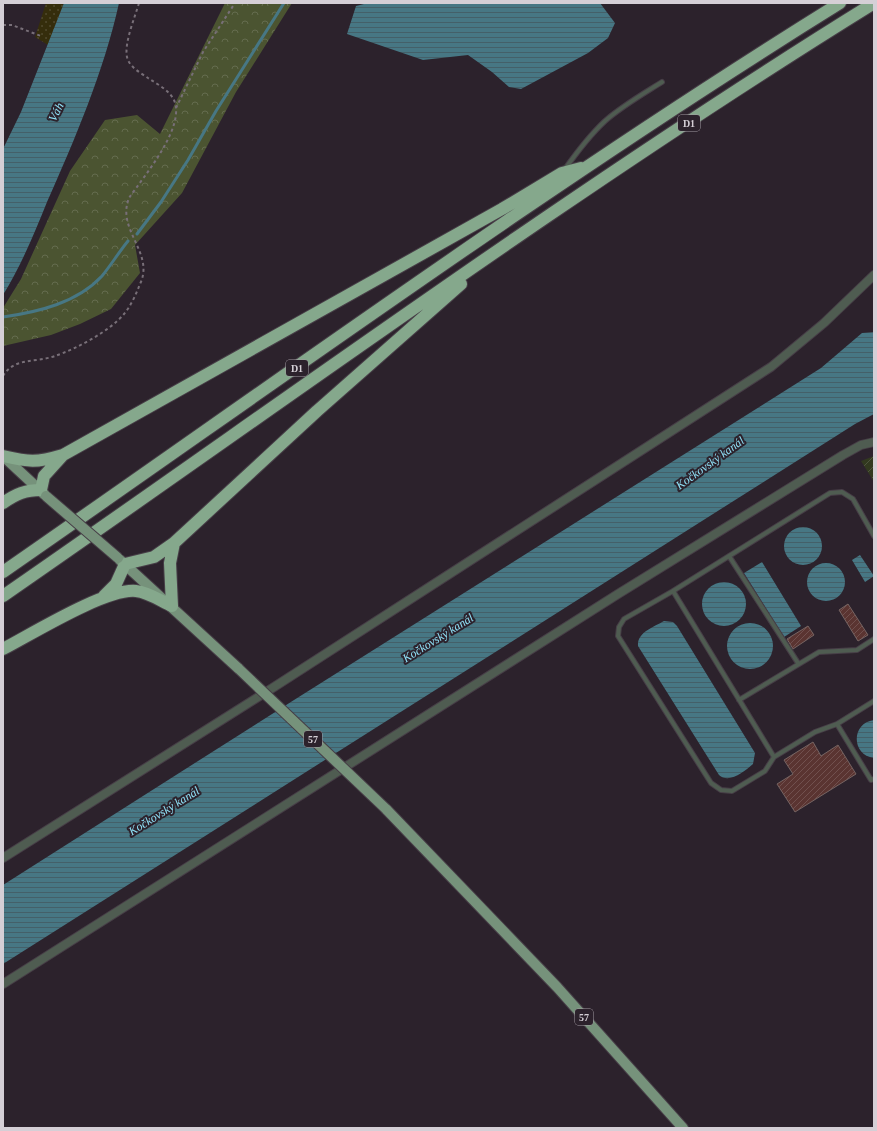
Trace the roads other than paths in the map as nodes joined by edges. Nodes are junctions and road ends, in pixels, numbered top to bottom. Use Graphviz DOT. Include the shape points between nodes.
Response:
graph roads {
  1 [pos="840,3"];
  2 [pos="874,3"];
  3 [pos="662,82"];
  4 [pos="592,164"];
  5 [pos="562,173"];
  6 [pos="506,245"];
  7 [pos="874,275"];
  8 [pos="874,442"];
  9 [pos="63,455"];
  10 [pos="3,456"];
  11 [pos="43,493"];
  12 [pos="3,503"];
  13 [pos="874,536"];
  14 [pos="174,544"];
  15 [pos="729,556"];
  16 [pos="121,561"];
  17 [pos="3,572"];
  18 [pos="673,591"];
  19 [pos="3,596"];
  20 [pos="104,596"];
  21 [pos="172,606"];
  22 [pos="874,639"];
  23 [pos="3,649"];
  24 [pos="798,663"];
  25 [pos="739,700"];
  26 [pos="874,701"];
  27 [pos="837,724"];
  28 [pos="774,757"];
  29 [pos="874,779"];
  30 [pos="3,858"];
  31 [pos="3,984"];
  32 [pos="683,1128"];
  1 -- 4 [label="highway, D1"];
  2 -- 6 [label="highway, D1"];
  3 -- 5 [label="lane" via="604,122"];
  4 -- 5 [label="highway"];
  4 -- 17 [label="highway, D1"];
  5 -- 9 [label="highway"];
  6 -- 14 [label="highway" via="317,411"];
  6 -- 19 [label="highway, D1"];
  7 -- 30 [label="street" via="824,323 771,367"];
  8 -- 31 [label="street" via="848,452 710,536"];
  9 -- 10 [label="highway" via="30,462"];
  9 -- 11 [label="highway" via="44,476"];
  10 -- 11 [label="main road, 57"];
  11 -- 12 [label="highway" via="26,490 13,495"];
  11 -- 16 [label="main road, 57, bridge"];
  13 -- 15 [label="lane" via="853,499 842,492 830,493"];
  14 -- 16 [label="highway" via="154,557"];
  14 -- 21 [label="highway" via="169,573"];
  15 -- 18 [label="lane"];
  15 -- 24 [label="lane"];
  16 -- 20 [label="highway" via="116,584"];
  16 -- 21 [label="main road, 57"];
  18 -- 25 [label="lane"];
  18 -- 28 [label="lane" via="624,619 619,627 618,636 711,783 721,790 732,790 765,770"];
  20 -- 21 [label="highway" via="137,591"];
  20 -- 23 [label="highway"];
  21 -- 32 [label="main road, 57, bridge" via="386,809 557,987"];
  22 -- 24 [label="lane" via="856,650 819,652"];
  24 -- 25 [label="lane"];
  25 -- 28 [label="lane"];
  26 -- 27 [label="lane"];
  27 -- 28 [label="lane" via="815,732"];
  27 -- 29 [label="lane" via="871,780"];
}
